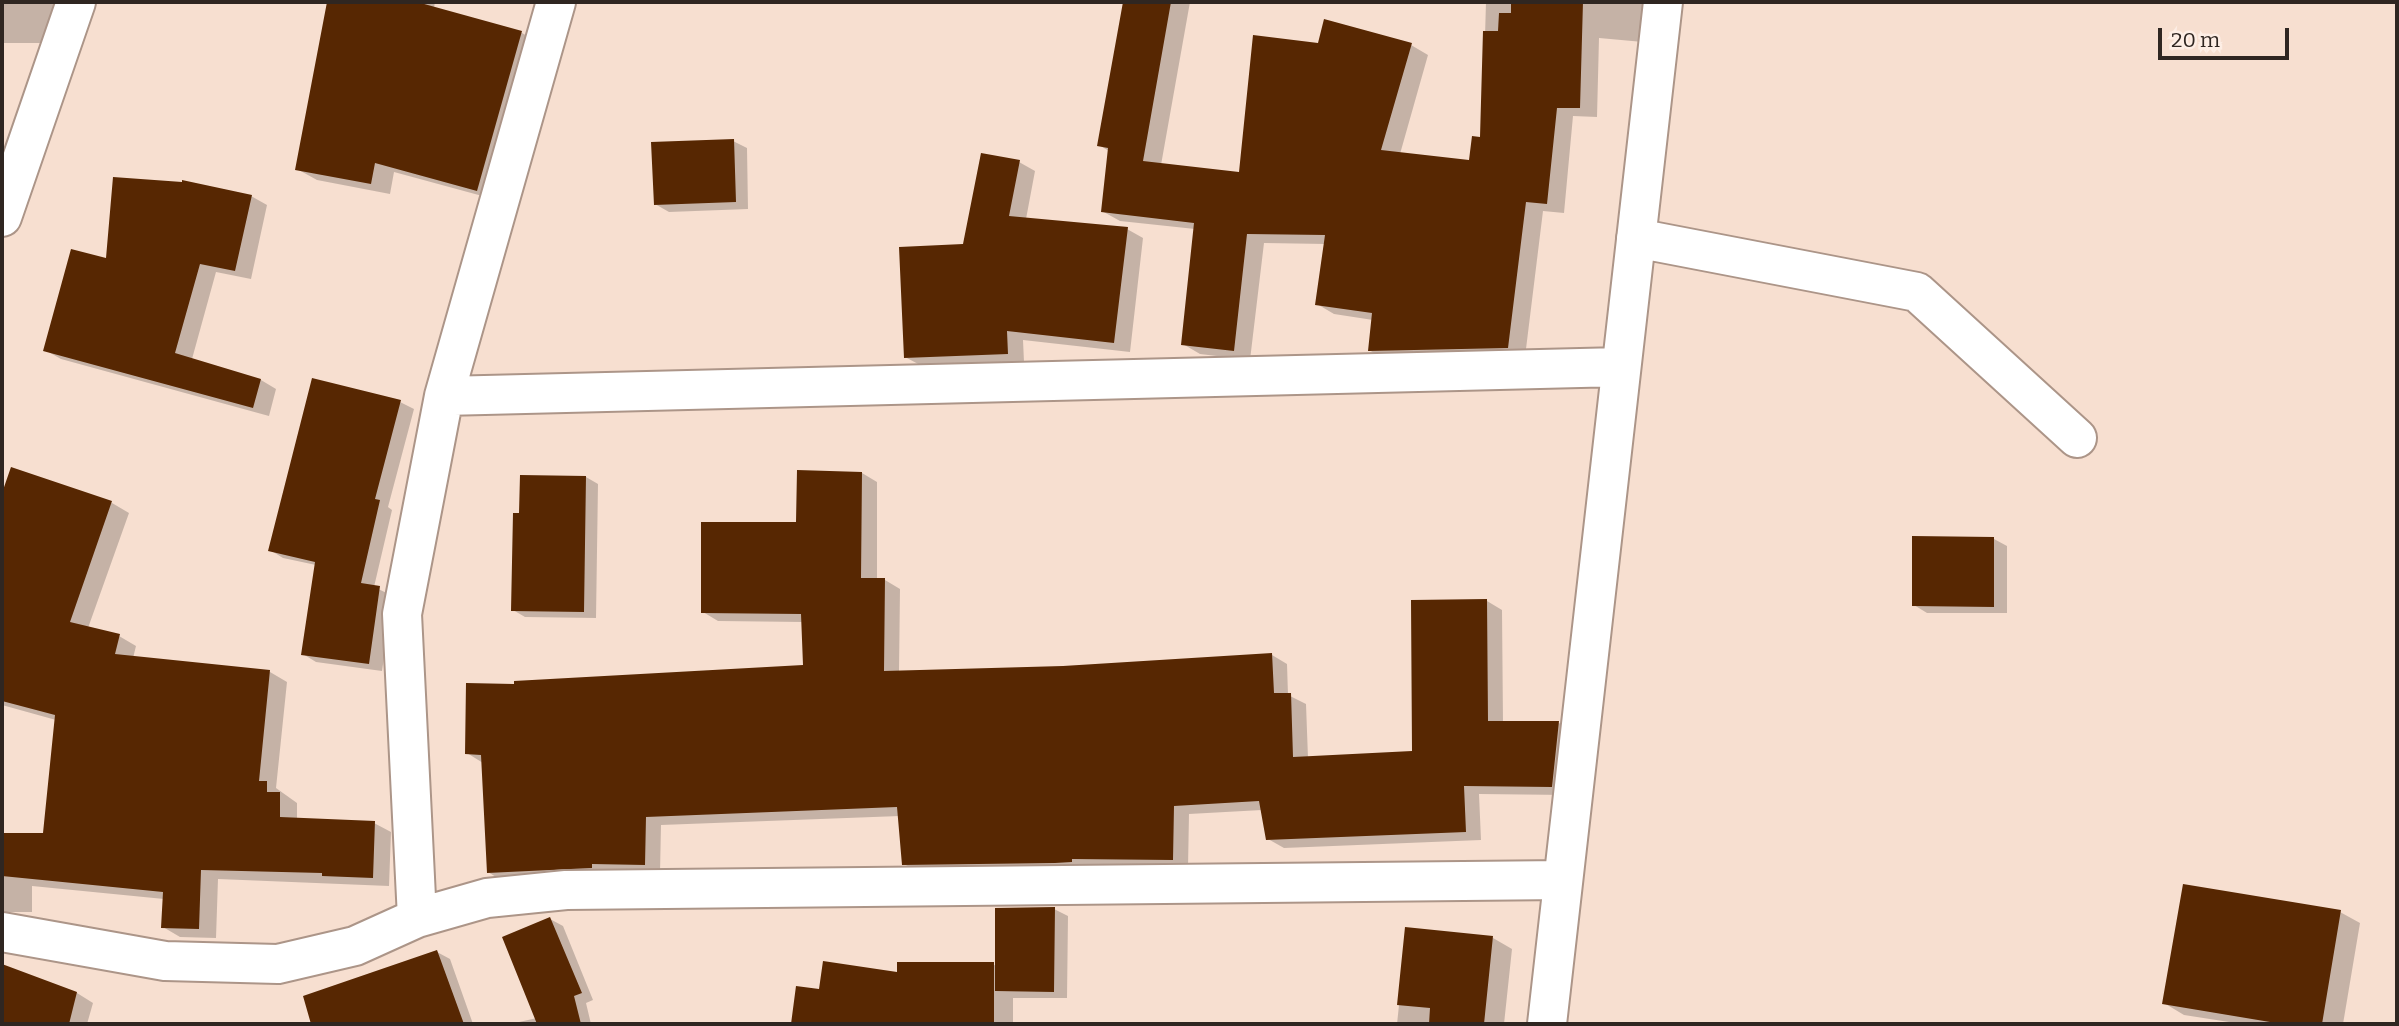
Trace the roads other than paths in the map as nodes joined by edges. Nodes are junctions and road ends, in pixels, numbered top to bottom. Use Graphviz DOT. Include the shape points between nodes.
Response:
graph roads {
  1 [pos="76,2"];
  2 [pos="556,2"];
  3 [pos="1663,2"];
  4 [pos="2,217"];
  5 [pos="1636,238"];
  6 [pos="1621,366"];
  7 [pos="444,396"];
  8 [pos="2077,438"];
  9 [pos="1563,880"];
  10 [pos="417,918"];
  11 [pos="2,932"];
  12 [pos="1547,1024"];
  1 -- 4 [label="street"];
  2 -- 7 [label="street"];
  3 -- 5 [label="street"];
  5 -- 6 [label="street"];
  5 -- 8 [label="street" via="1917,292"];
  6 -- 7 [label="street"];
  6 -- 9 [label="street"];
  7 -- 10 [label="street" via="402,614"];
  9 -- 10 [label="street" via="566,890 487,898"];
  9 -- 12 [label="street"];
  10 -- 11 [label="street" via="355,946 278,964 165,961"];
}
